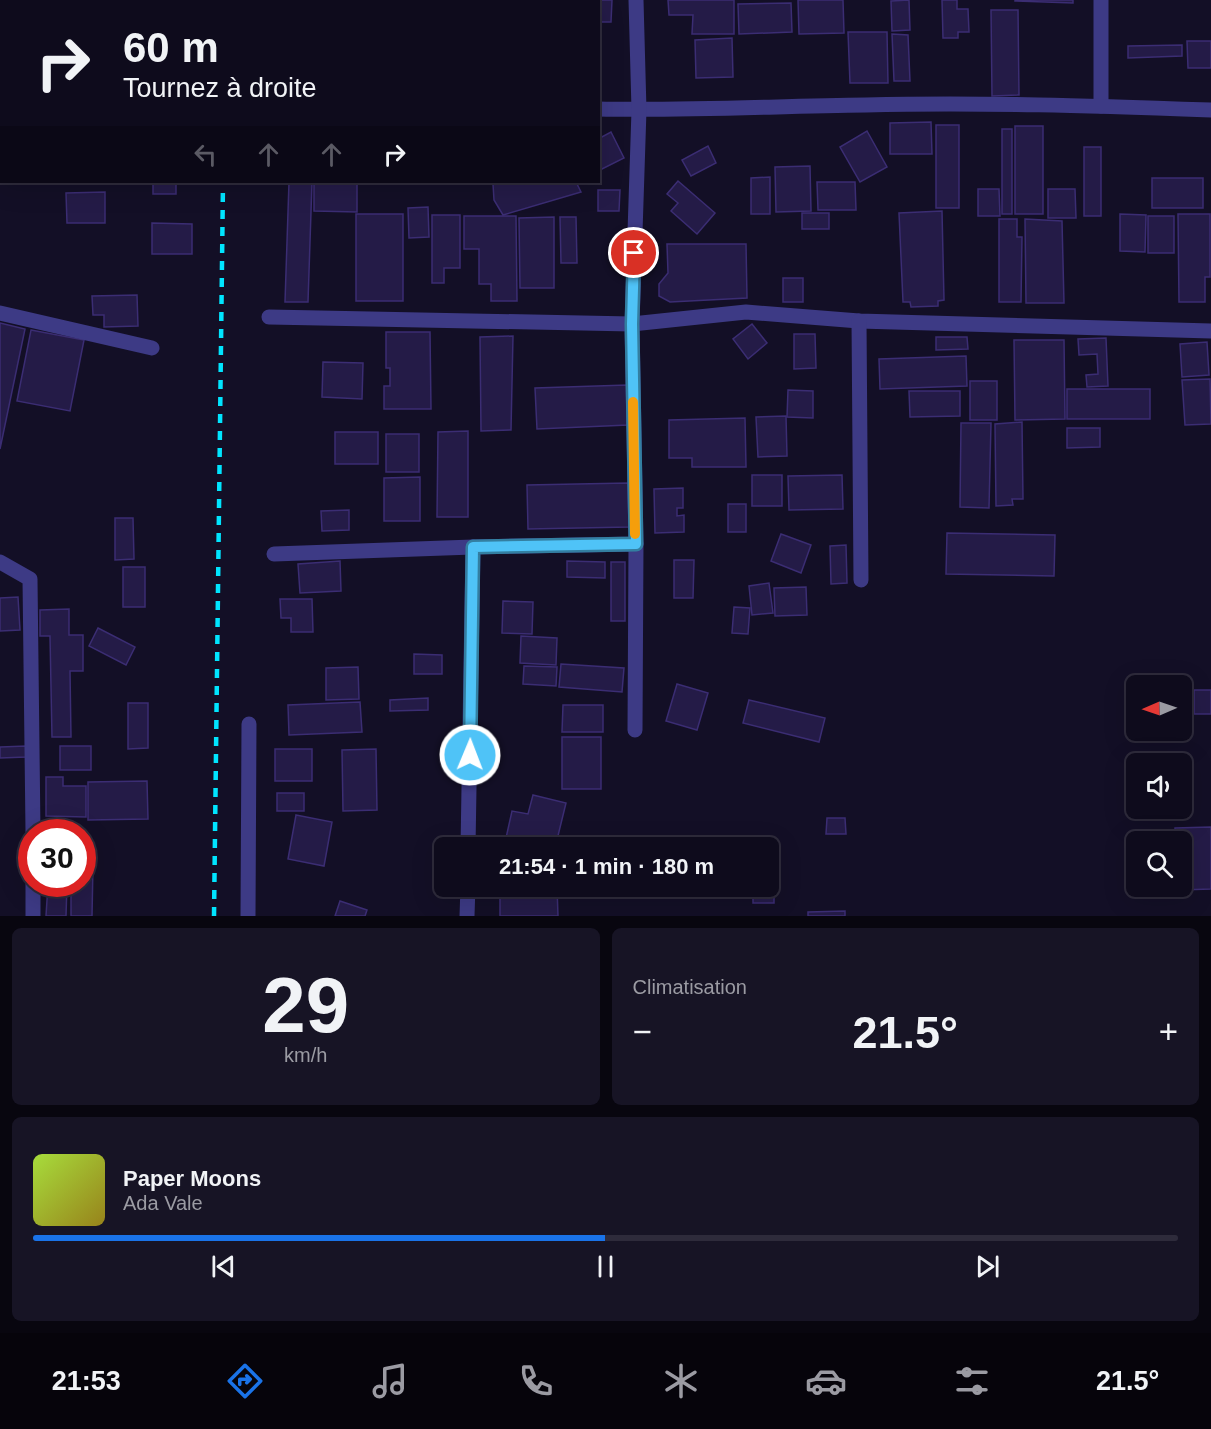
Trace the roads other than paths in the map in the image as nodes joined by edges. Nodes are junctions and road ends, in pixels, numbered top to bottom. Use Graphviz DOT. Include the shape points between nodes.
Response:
graph roads {
  1 [pos="636,0"];
  2 [pos="1101,0"];
  3 [pos="1101,106"];
  4 [pos="600,109"];
  5 [pos="639,110"];
  6 [pos="1211,110"];
  7 [pos="0,314"];
  8 [pos="269,317"];
  9 [pos="859,321"];
  10 [pos="632,324"];
  11 [pos="1211,331"];
  12 [pos="152,348"];
  13 [pos="636,544"];
  14 [pos="473,547"];
  15 [pos="274,554"];
  16 [pos="0,562"];
  17 [pos="861,580"];
  18 [pos="249,724"];
  19 [pos="634,730"];
  20 [pos="33,819"];
  21 [pos="468,837"];
  22 [pos="33,897"];
  23 [pos="468,897"];
  24 [pos="33,916"];
  25 [pos="248,916"];
  26 [pos="467,916"];
  1 -- 5 [label="street"];
  2 -- 3 [label="street"];
  3 -- 5 [label="street" via="869,104"];
  3 -- 6 [label="street"];
  4 -- 5 [label="street"];
  5 -- 10 [label="street"];
  7 -- 12 [label="street"];
  8 -- 10 [label="street"];
  9 -- 10 [label="street" via="746,312"];
  9 -- 11 [label="street"];
  9 -- 17 [label="street"];
  10 -- 13 [label="street"];
  13 -- 14 [label="street"];
  13 -- 19 [label="street"];
  14 -- 15 [label="street"];
  14 -- 21 [label="street"];
  16 -- 20 [label="street" via="30,579"];
  18 -- 25 [label="street"];
  22 -- 24 [label="street"];
  23 -- 26 [label="street"];
}
